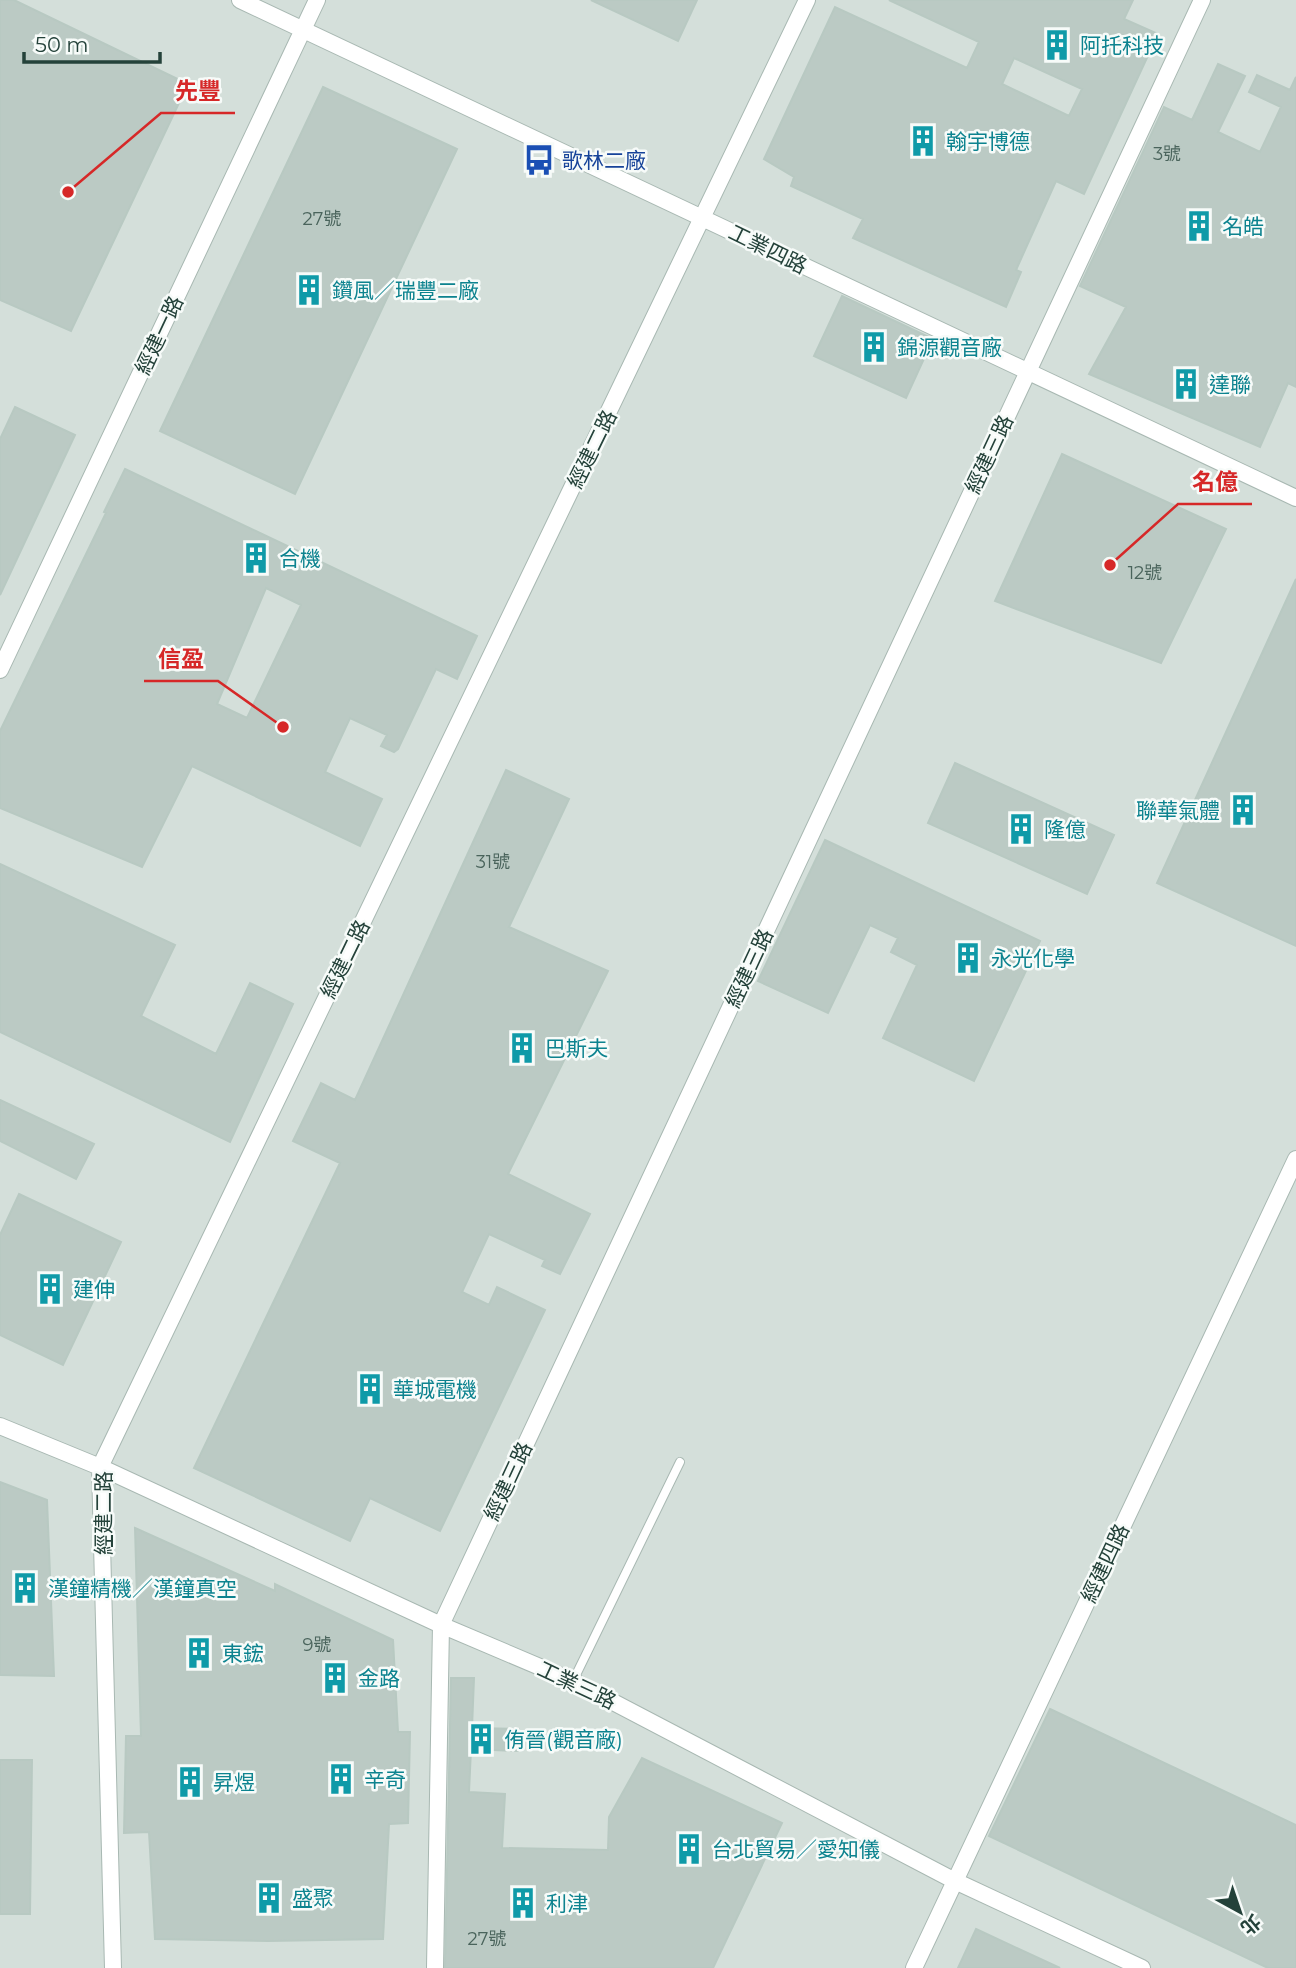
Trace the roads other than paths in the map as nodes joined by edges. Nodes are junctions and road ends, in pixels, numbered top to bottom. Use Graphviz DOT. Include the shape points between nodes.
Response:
graph roads {
  1 [pos="240,0"];
  2 [pos="317,0"];
  3 [pos="807,0"];
  4 [pos="1202,0"];
  5 [pos="303,30"];
  6 [pos="703,218"];
  7 [pos="1027,373"];
  8 [pos="1296,498"];
  9 [pos="0,670"];
  10 [pos="1296,1159"];
  11 [pos="0,1426"];
  12 [pos="680,1462"];
  13 [pos="100,1467"];
  14 [pos="441,1625"];
  15 [pos="573,1681"];
  16 [pos="955,1881"];
  17 [pos="113,1968"];
  18 [pos="435,1968"];
  19 [pos="914,1968"];
  20 [pos="1142,1968"];
  1 -- 5 [label="street, 工業四路"];
  2 -- 5 [label="street, 經建一路"];
  3 -- 6 [label="street, 經建二路"];
  4 -- 7 [label="street, 經建三路"];
  5 -- 6 [label="street, 工業四路"];
  5 -- 9 [label="street, 經建一路"];
  6 -- 7 [label="street, 工業四路"];
  6 -- 13 [label="street, 經建二路"];
  7 -- 8 [label="street, 工業四路"];
  7 -- 14 [label="street, 經建三路"];
  10 -- 16 [label="street, 經建四路"];
  11 -- 13 [label="street, 工業三路"];
  12 -- 15 [label="lane"];
  13 -- 14 [label="street, 工業三路"];
  13 -- 17 [label="street, 經建二路"];
  14 -- 15 [label="street, 工業三路"];
  14 -- 18 [label="street, 經建三路"];
  15 -- 16 [label="street, 工業三路"];
  16 -- 19 [label="street, 經建四路"];
  16 -- 20 [label="street, 工業三路"];
}
